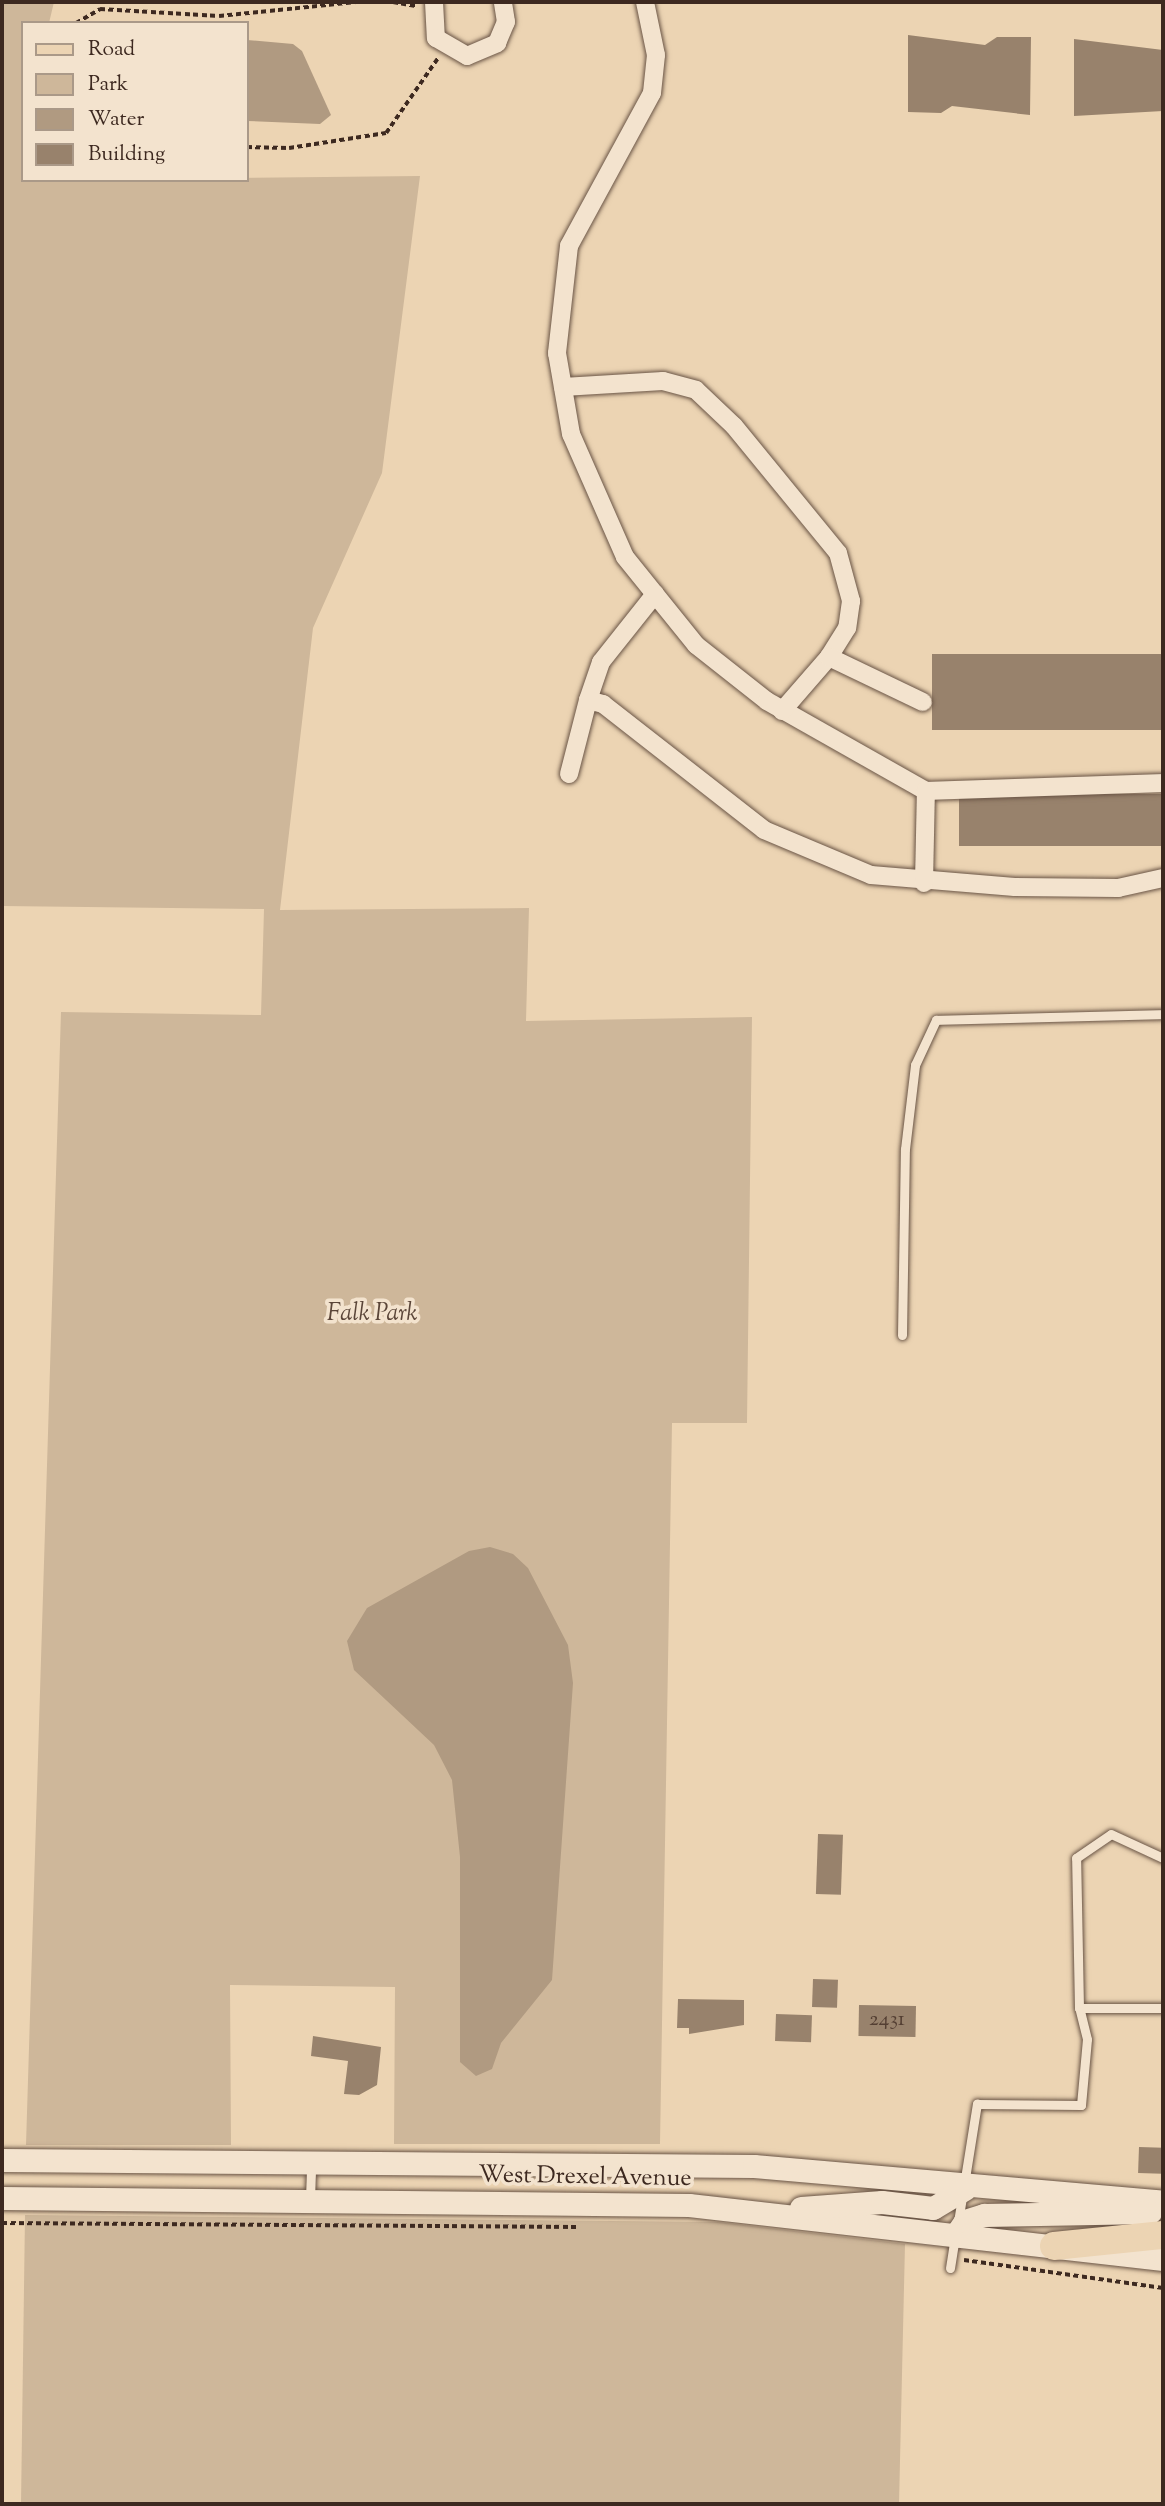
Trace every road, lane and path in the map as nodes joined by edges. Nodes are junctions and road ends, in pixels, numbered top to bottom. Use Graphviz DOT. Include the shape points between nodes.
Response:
graph roads {
  1 [pos="358,2"];
  2 [pos="393,2"];
  3 [pos="503,2"];
  4 [pos="645,2"];
  5 [pos="433,6"];
  6 [pos="79,21"];
  7 [pos="445,47"];
  8 [pos="248,147"];
  9 [pos="563,387"];
  10 [pos="655,594"];
  11 [pos="829,657"];
  12 [pos="587,700"];
  13 [pos="923,702"];
  14 [pos="782,711"];
  15 [pos="569,774"];
  16 [pos="1163,783"];
  17 [pos="926,791"];
  18 [pos="1163,878"];
  19 [pos="924,883"];
  20 [pos="1163,1014"];
  21 [pos="902,1335"];
  22 [pos="1163,1858"];
  23 [pos="1079,2008"];
  24 [pos="1163,2008"];
  25 [pos="2,2160"];
  26 [pos="311,2163"];
  27 [pos="965,2189"];
  28 [pos="2,2198"];
  29 [pos="310,2200"];
  30 [pos="1163,2202"];
  31 [pos="1163,2210"];
  32 [pos="770,2213"];
  33 [pos="2,2223"];
  34 [pos="588,2227"];
  35 [pos="1163,2235"];
  36 [pos="955,2236"];
  37 [pos="1055,2246"];
  38 [pos="1163,2259"];
  39 [pos="977,2262"];
  40 [pos="950,2268"];
  41 [pos="1163,2288"];
  1 -- 6 [label="path" via="219,16 100,9"];
  2 -- 5 [label="path"];
  3 -- 7 [label="street" via="503,33 489,50 467,56"];
  4 -- 9 [label="street" via="656,55 652,93 569,246 557,353"];
  5 -- 7 [label="street" via="432,27"];
  7 -- 8 [label="path" via="386,133 289,148"];
  9 -- 10 [label="street" via="571,433 625,557"];
  9 -- 11 [label="street" via="663,381 696,390 734,426 838,554 851,601 847,628"];
  10 -- 12 [label="street" via="601,662"];
  10 -- 14 [label="street" via="696,645"];
  11 -- 13 [label="street"];
  11 -- 14 [label="street"];
  12 -- 15 [label="street"];
  12 -- 19 [label="street" via="603,704 764,830 871,875"];
  14 -- 17 [label="street"];
  16 -- 17 [label="street"];
  17 -- 19 [label="street"];
  18 -- 19 [label="street" via="1118,888"];
  20 -- 21 [label="lane" via="936,1020 915,1065 905,1149"];
  22 -- 23 [label="lane" via="1111,1833 1076,1858"];
  23 -- 24 [label="lane"];
  23 -- 27 [label="lane" via="1087,2039 1081,2105 977,2104"];
  25 -- 26 [label="street, West Drexel Avenue"];
  26 -- 27 [label="street, West Drexel Avenue" via="754,2166"];
  26 -- 29 [label="lane"];
  27 -- 30 [label="street, West Drexel Avenue"];
  27 -- 32 [label="street" via="933,2208 842,2203"];
  27 -- 36 [label="lane"];
  28 -- 29 [label="street, West Drexel Avenue"];
  29 -- 32 [label="street, West Drexel Avenue" via="689,2205"];
  31 -- 36 [label="street" via="1117,2217 984,2215 965,2221"];
  32 -- 36 [label="street, West Drexel Avenue"];
  33 -- 34 [label="path"];
  35 -- 37 [label="main road"];
  36 -- 37 [label="street, West Drexel Avenue"];
  36 -- 40 [label="lane"];
  37 -- 38 [label="street, West Drexel Avenue"];
  39 -- 41 [label="path"];
}
